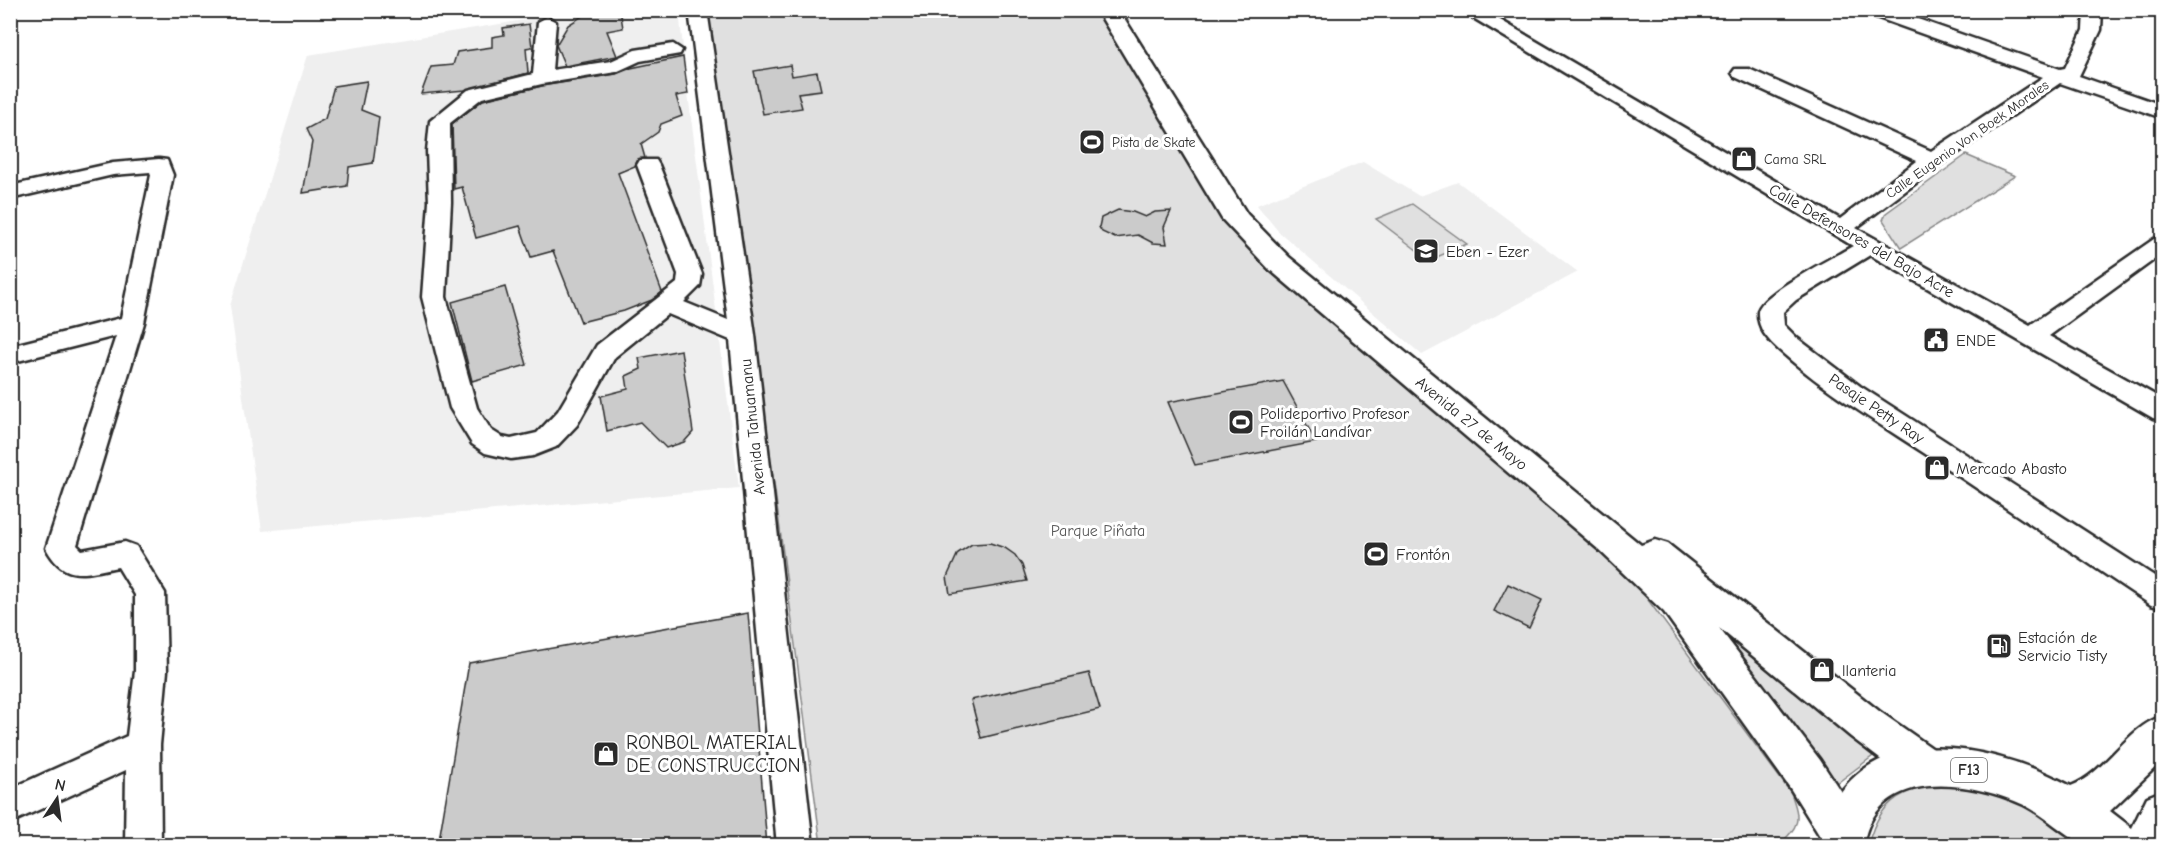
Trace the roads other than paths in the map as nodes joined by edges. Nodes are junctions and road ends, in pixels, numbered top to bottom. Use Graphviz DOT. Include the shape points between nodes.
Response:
graph roads {
  1 [pos="698,10"];
  2 [pos="1108,10"];
  3 [pos="1127,10"];
  4 [pos="1469,10"];
  5 [pos="1873,10"];
  6 [pos="2093,10"];
  7 [pos="547,22"];
  8 [pos="673,50"];
  9 [pos="1742,73"];
  10 [pos="2057,76"];
  11 [pos="542,78"];
  12 [pos="2163,112"];
  13 [pos="1932,160"];
  14 [pos="648,165"];
  15 [pos="10,193"];
  16 [pos="1841,229"];
  17 [pos="2163,244"];
  18 [pos="1871,245"];
  19 [pos="666,304"];
  20 [pos="132,323"];
  21 [pos="742,335"];
  22 [pos="2031,336"];
  23 [pos="10,355"];
  24 [pos="2163,411"];
  25 [pos="2163,596"];
  26 [pos="2163,734"];
  27 [pos="143,745"];
  28 [pos="1924,767"];
  29 [pos="10,807"];
  30 [pos="2069,807"];
  31 [pos="2163,811"];
  32 [pos="1842,839"];
  33 [pos="143,846"];
  34 [pos="795,846"];
  35 [pos="2120,846"];
  36 [pos="2146,846"];
  1 -- 21 [label="street, Avenida Tahuamanu"];
  2 -- 32 [label="main road, Avenida 27 de Mayo" via="1236,219 1278,263 1611,538 1677,602 1805,774"];
  3 -- 28 [label="main road, Avenida 27 de Mayo" via="1236,187 1269,229 1612,519 1865,724"];
  4 -- 16 [label="street, Calle Defensores del Bajo Acre"];
  5 -- 10 [label="street"];
  6 -- 10 [label="street, Calle Eugenio Von Boek Morales" via="2092,30 2073,72"];
  7 -- 11 [label="street"];
  8 -- 11 [label="street" via="635,56 616,66"];
  9 -- 13 [label="street"];
  10 -- 12 [label="street"];
  10 -- 13 [label="street, Calle Eugenio Von Boek Morales"];
  11 -- 19 [label="street" via="475,94 440,121 434,296 464,414 477,432 495,445 512,450 535,446 553,435 605,352"];
  13 -- 16 [label="street, Calle Eugenio Von Boek Morales"];
  14 -- 19 [label="street" via="690,274 688,286"];
  15 -- 20 [label="street" via="113,169 159,165 162,175"];
  16 -- 18 [label="street, Calle Defensores del Bajo Acre"];
  17 -- 22 [label="street"];
  18 -- 22 [label="street, Calle Defensores del Bajo Acre"];
  18 -- 25 [label="street, Pasaje Petty Ray" via="1788,295 1770,310 1772,327 1851,392"];
  19 -- 21 [label="street"];
  20 -- 23 [label="street"];
  20 -- 27 [label="street" via="61,548 76,563 124,554 150,593 151,671"];
  21 -- 34 [label="street, Avenida Tahuamanu"];
  22 -- 24 [label="street, Calle Defensores del Bajo Acre"];
  26 -- 30 [label="main road" via="2100,795"];
  27 -- 29 [label="street"];
  27 -- 33 [label="street"];
  28 -- 30 [label="main road, F13" via="1957,767 1993,774"];
  28 -- 32 [label="main road, F13" via="1899,772 1862,794 1850,812"];
  30 -- 35 [label="main road, F13"];
  31 -- 36 [label="main road"];
}
